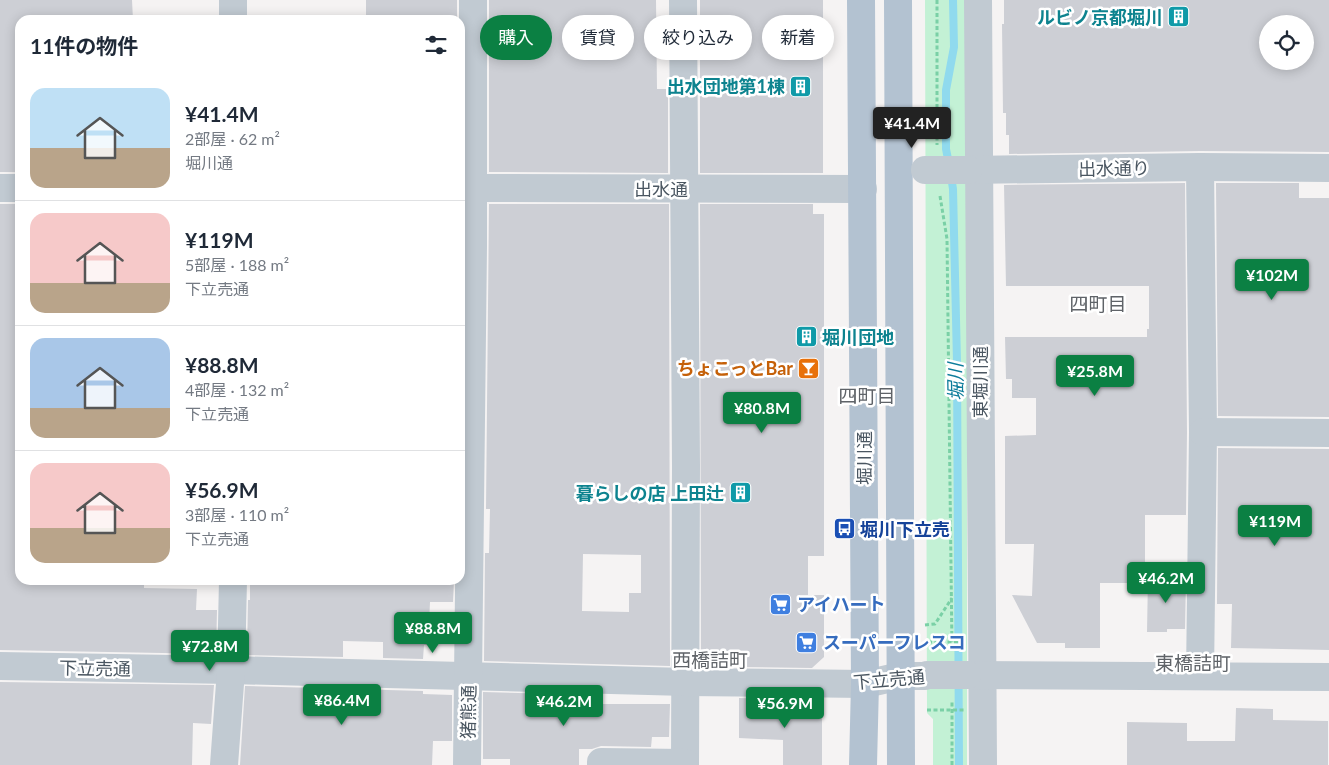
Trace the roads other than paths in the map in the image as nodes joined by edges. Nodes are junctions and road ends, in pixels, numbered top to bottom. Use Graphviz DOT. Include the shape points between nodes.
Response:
graph roads {
  1 [pos="233,0"];
  2 [pos="473,0"];
  3 [pos="683,0"];
  4 [pos="862,0"];
  5 [pos="898,0"];
  6 [pos="978,0"];
  7 [pos="233,15"];
  8 [pos="1200,167"];
  9 [pos="1329,168"];
  10 [pos="925,169"];
  11 [pos="974,170"];
  12 [pos="0,188"];
  13 [pos="15,188"];
  14 [pos="467,188"];
  15 [pos="684,189"];
  16 [pos="863,189"];
  17 [pos="1203,432"];
  18 [pos="1329,433"];
  19 [pos="233,585"];
  20 [pos="0,666"];
  21 [pos="231,670"];
  22 [pos="963,675"];
  23 [pos="469,676"];
  24 [pos="914,676"];
  25 [pos="1200,676"];
  26 [pos="1329,677"];
  27 [pos="686,682"];
  28 [pos="864,684"];
  29 [pos="685,764"];
  30 [pos="224,765"];
  31 [pos="467,765"];
  32 [pos="601,765"];
  33 [pos="863,765"];
  34 [pos="901,765"];
  35 [pos="982,765"];
  1 -- 7 [label="street"];
  2 -- 14 [label="street, 猪熊通"];
  3 -- 15 [label="street"];
  4 -- 16 [label="main road, 堀川通"];
  5 -- 10 [label="main road, 堀川通"];
  6 -- 11 [label="street, 東堀川通"];
  8 -- 9 [label="street, 出水通り"];
  8 -- 11 [label="street, 出水通り"];
  8 -- 17 [label="street"];
  10 -- 11 [label="street, 出水通り, bridge"];
  10 -- 24 [label="main road, 堀川通"];
  11 -- 22 [label="street, 東堀川通"];
  12 -- 13 [label="street"];
  14 -- 15 [label="street, 出水通"];
  14 -- 23 [label="street, 猪熊通"];
  15 -- 16 [label="street, 出水通"];
  15 -- 27 [label="street"];
  16 -- 28 [label="main road, 堀川通"];
  17 -- 18 [label="street"];
  17 -- 25 [label="street"];
  19 -- 21 [label="street"];
  20 -- 21 [label="street, 下立売通"];
  21 -- 23 [label="street, 下立売通"];
  21 -- 30 [label="street"];
  22 -- 24 [label="street, 下立売通, bridge"];
  22 -- 25 [label="street, 下立売通"];
  22 -- 35 [label="street, 東堀川通"];
  23 -- 27 [label="street, 下立売通"];
  23 -- 31 [label="street, 猪熊通"];
  24 -- 28 [label="street, 下立売通"];
  24 -- 34 [label="main road, 堀川通"];
  25 -- 26 [label="street, 下立売通"];
  27 -- 28 [label="street, 下立売通"];
  27 -- 29 [label="street"];
  28 -- 33 [label="main road, 堀川通"];
  29 -- 32 [label="street" via="601,762"];
}
